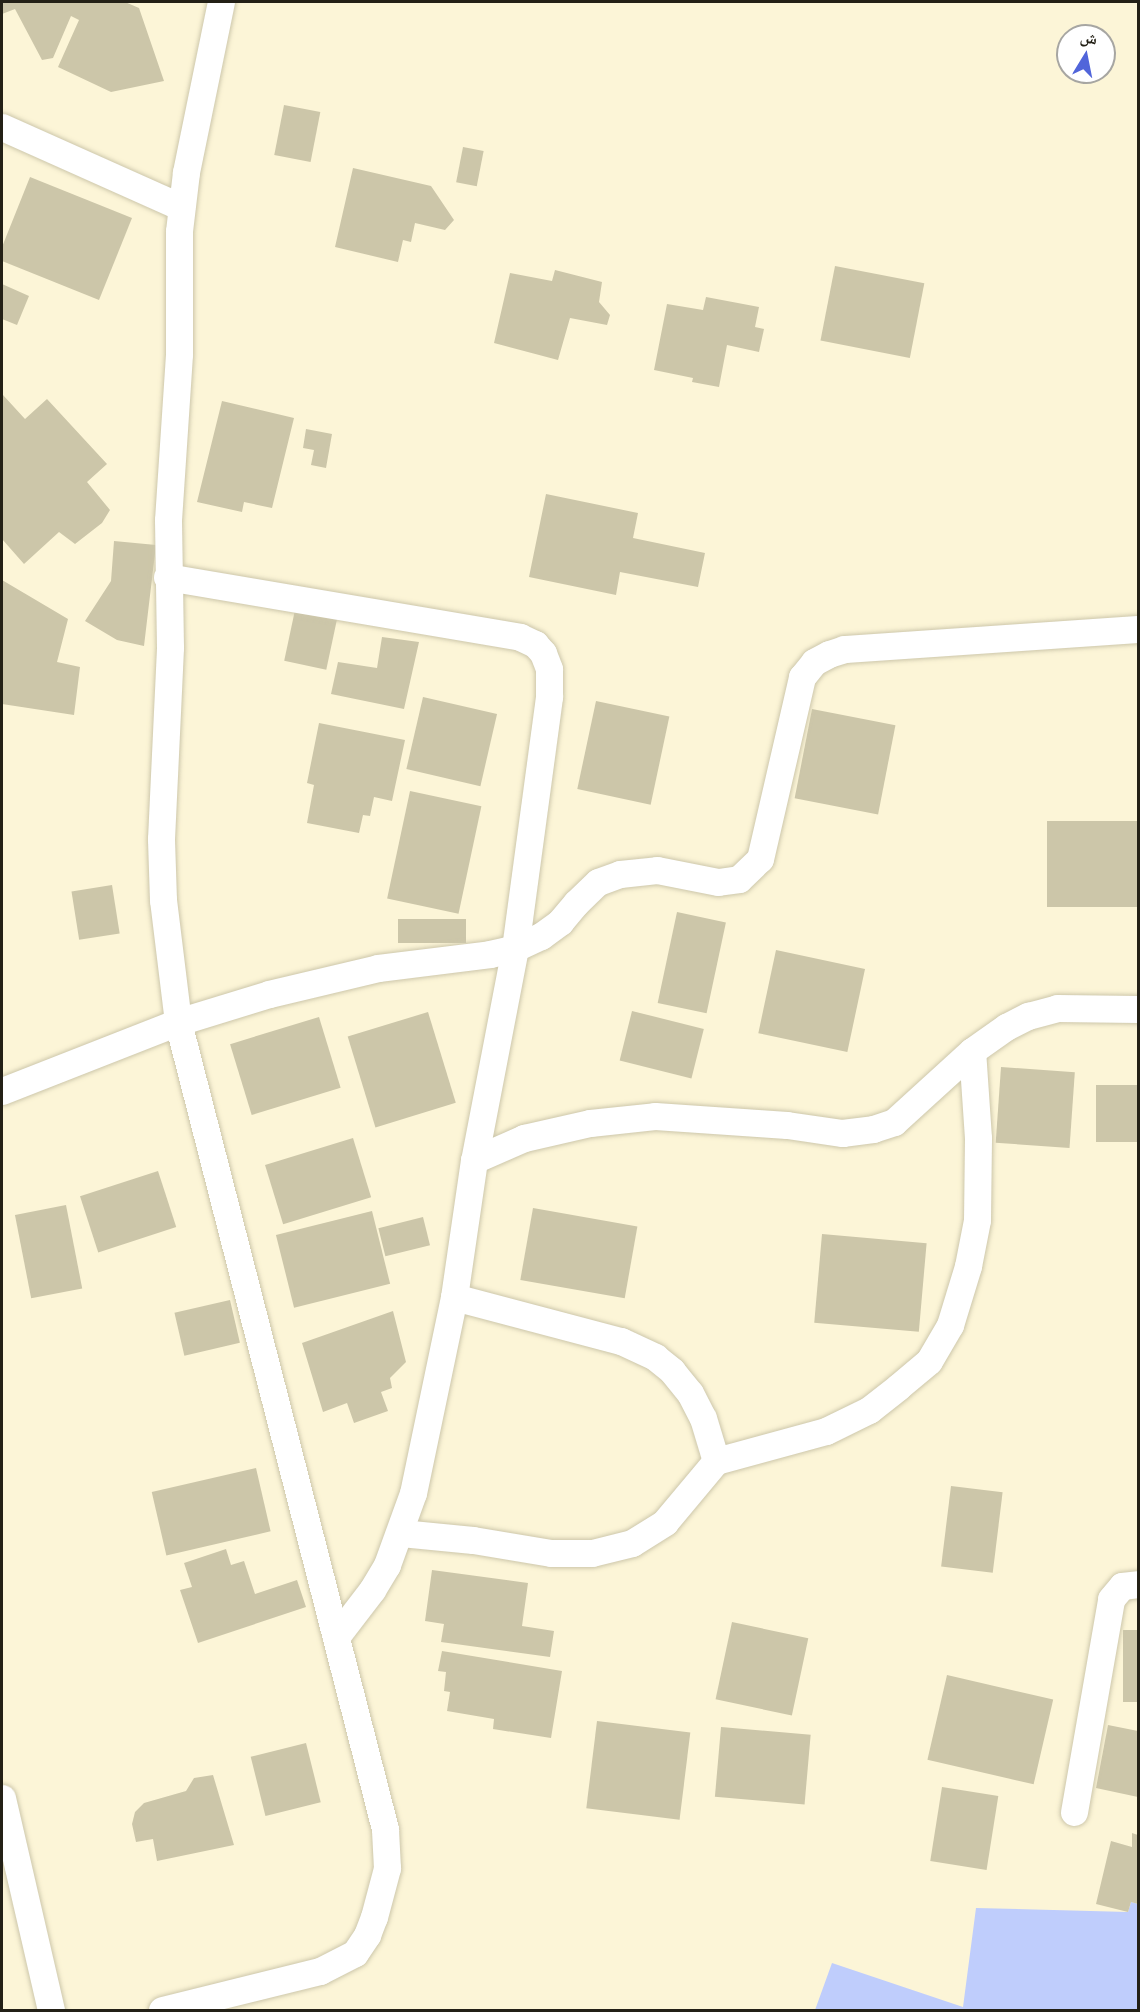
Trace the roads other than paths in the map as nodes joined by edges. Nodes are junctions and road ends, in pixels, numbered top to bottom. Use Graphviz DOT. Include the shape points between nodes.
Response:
graph roads {
  1 [pos="221,2"];
  2 [pos="2,127"];
  3 [pos="181,207"];
  4 [pos="167,577"];
  5 [pos="1138,628"];
  6 [pos="515,948"];
  7 [pos="1138,1009"];
  8 [pos="178,1022"];
  9 [pos="972,1051"];
  10 [pos="2,1091"];
  11 [pos="474,1160"];
  12 [pos="454,1297"];
  13 [pos="716,1461"];
  14 [pos="401,1533"];
  15 [pos="1138,1584"];
  16 [pos="336,1637"];
  17 [pos="2,1798"];
  18 [pos="1074,1812"];
  19 [pos="51,2010"];
  20 [pos="162,2010"];
  1 -- 3 [label="street"];
  2 -- 3 [label="street"];
  3 -- 4 [label="street" via="179,354"];
  4 -- 6 [label="street" via="520,637 535,645 549,669 550,691"];
  4 -- 8 [label="street" via="170,668 161,839 163,900"];
  5 -- 6 [label="street" via="844,649 829,654 814,662 802,677 760,859 752,869 739,879 718,882 657,870 620,874 598,882 560,922"];
  6 -- 8 [label="street" via="378,968 269,994"];
  6 -- 11 [label="street"];
  7 -- 9 [label="street" via="1057,1008 1006,1027"];
  8 -- 10 [label="street"];
  8 -- 16 [label="street"];
  9 -- 11 [label="street" via="894,1122 873,1129 842,1133 655,1116 590,1123 524,1138"];
  9 -- 13 [label="street" via="978,1138 976,1220 968,1266 950,1325 929,1360 869,1410 826,1431"];
  11 -- 12 [label="street"];
  12 -- 13 [label="street" via="621,1341 655,1357 690,1393 703,1418"];
  12 -- 14 [label="street"];
  13 -- 14 [label="street" via="665,1522 632,1543 592,1553 551,1552"];
  14 -- 16 [label="street" via="372,1590"];
  15 -- 18 [label="street" via="1122,1586 1111,1599"];
  16 -- 20 [label="street" via="387,1843 387,1868 367,1935 355,1953 320,1971"];
  17 -- 19 [label="street"];
}
